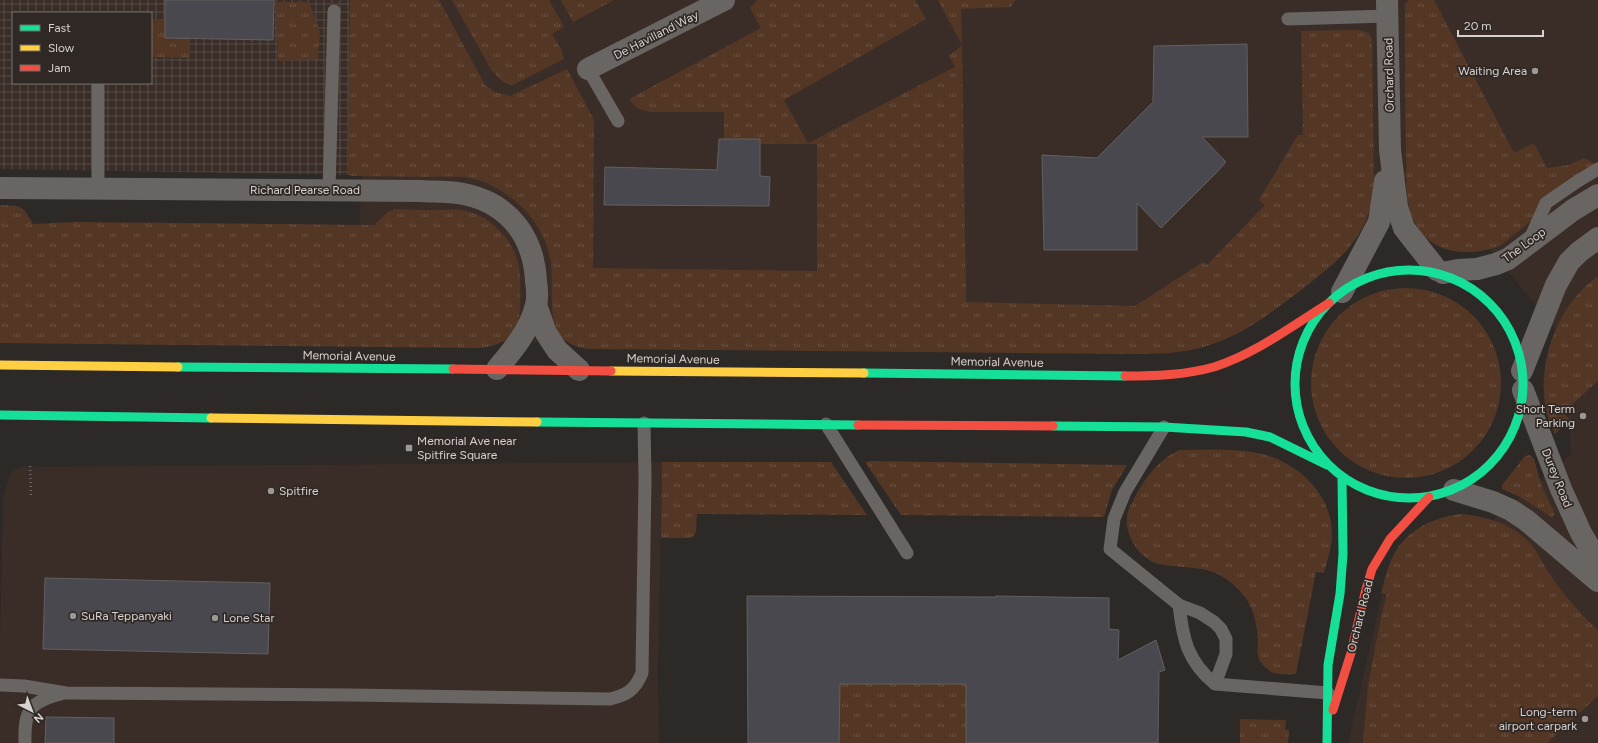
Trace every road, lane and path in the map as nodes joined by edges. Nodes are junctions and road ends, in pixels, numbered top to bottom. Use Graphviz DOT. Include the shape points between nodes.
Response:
graph roads {
  1 [pos="724,0"];
  2 [pos="1388,8"];
  3 [pos="334,11"];
  4 [pos="1288,19"];
  5 [pos="588,69"];
  6 [pos="98,84"];
  7 [pos="618,121"];
  8 [pos="1390,150"];
  9 [pos="1598,169"];
  10 [pos="0,188"];
  11 [pos="98,189"];
  12 [pos="329,190"];
  13 [pos="1598,195"];
  14 [pos="1598,238"];
  15 [pos="1528,244"];
  16 [pos="1440,271"];
  17 [pos="1335,298"];
  18 [pos="536,304"];
  19 [pos="0,365"];
  20 [pos="496,369"];
  21 [pos="580,370"];
  22 [pos="1522,381"];
  23 [pos="0,415"];
  24 [pos="644,423"];
  25 [pos="826,424"];
  26 [pos="1164,427"];
  27 [pos="1327,465"];
  28 [pos="30,466"];
  29 [pos="1342,478"];
  30 [pos="1454,490"];
  31 [pos="31,496"];
  32 [pos="1429,497"];
  33 [pos="1581,533"];
  34 [pos="1598,548"];
  35 [pos="907,553"];
  36 [pos="1598,562"];
  37 [pos="1598,581"];
  38 [pos="1179,605"];
  39 [pos="1214,684"];
  40 [pos="0,685"];
  41 [pos="66,693"];
  42 [pos="1328,693"];
  43 [pos="1328,727"];
  44 [pos="25,743"];
  45 [pos="1327,743"];
  1 -- 5 [label="street, De Havilland Way"];
  2 -- 4 [label="lane"];
  2 -- 8 [label="street, Orchard Road"];
  3 -- 12 [label="lane"];
  5 -- 7 [label="lane"];
  6 -- 11 [label="lane"];
  8 -- 16 [label="street, Orchard Road" via="1399,214 1404,228"];
  8 -- 17 [label="street, Orchard Road" via="1380,222"];
  9 -- 15 [label="lane" via="1546,203"];
  10 -- 11 [label="street, Richard Pearse Road"];
  11 -- 12 [label="street, Richard Pearse Road"];
  12 -- 18 [label="street, Richard Pearse Road" via="460,194 490,203 508,216 521,230 529,245 536,270"];
  13 -- 15 [label="street, The Loop" via="1572,210"];
  14 -- 22 [label="street" via="1569,262 1556,285"];
  15 -- 16 [label="street, The Loop" via="1508,259 1496,264 1477,269"];
  16 -- 17 [label="main road, Memorial Avenue" via="1421,269 1373,276"];
  16 -- 22 [label="main road" via="1475,292 1502,318 1518,352"];
  17 -- 21 [label="main road, Memorial Avenue" via="1260,345 1221,364 1191,372 1158,376"];
  17 -- 27 [label="main road" via="1314,320 1303,340 1294,384 1296,406 1303,428 1313,448"];
  18 -- 20 [label="street, Richard Pearse Road" via="523,336"];
  18 -- 21 [label="street, Richard Pearse Road" via="546,333 557,350"];
  19 -- 20 [label="main road, Memorial Avenue"];
  20 -- 21 [label="main road, Memorial Avenue"];
  22 -- 30 [label="main road" via="1520,411 1502,450 1489,466"];
  22 -- 33 [label="street, Durey Road"];
  23 -- 24 [label="main road"];
  24 -- 25 [label="main road"];
  24 -- 41 [label="lane" via="642,673 638,684 622,696 610,699"];
  25 -- 26 [label="main road"];
  25 -- 35 [label="lane"];
  26 -- 27 [label="main road" via="1246,432 1264,436"];
  26 -- 38 [label="lane" via="1125,492 1114,519 1110,549"];
  27 -- 29 [label="main road"];
  28 -- 31 [label="path"];
  29 -- 32 [label="main road" via="1378,496 1398,499"];
  29 -- 42 [label="main road, Orchard Road" via="1343,554 1340,594 1328,665"];
  30 -- 32 [label="main road"];
  30 -- 37 [label="street" via="1493,502 1526,520"];
  32 -- 43 [label="main road, Orchard Road" via="1396,533 1372,569 1348,669"];
  33 -- 34 [label="lane"];
  33 -- 36 [label="street, Durey Road"];
  38 -- 39 [label="lane" via="1187,648 1194,663"];
  38 -- 39 [label="lane" via="1214,622 1226,639 1226,654"];
  39 -- 42 [label="lane"];
  40 -- 41 [label="lane"];
  41 -- 44 [label="lane" via="46,698 33,706 27,716"];
  42 -- 43 [label="main road, Orchard Road"];
  43 -- 45 [label="main road, Orchard Road"];
}
